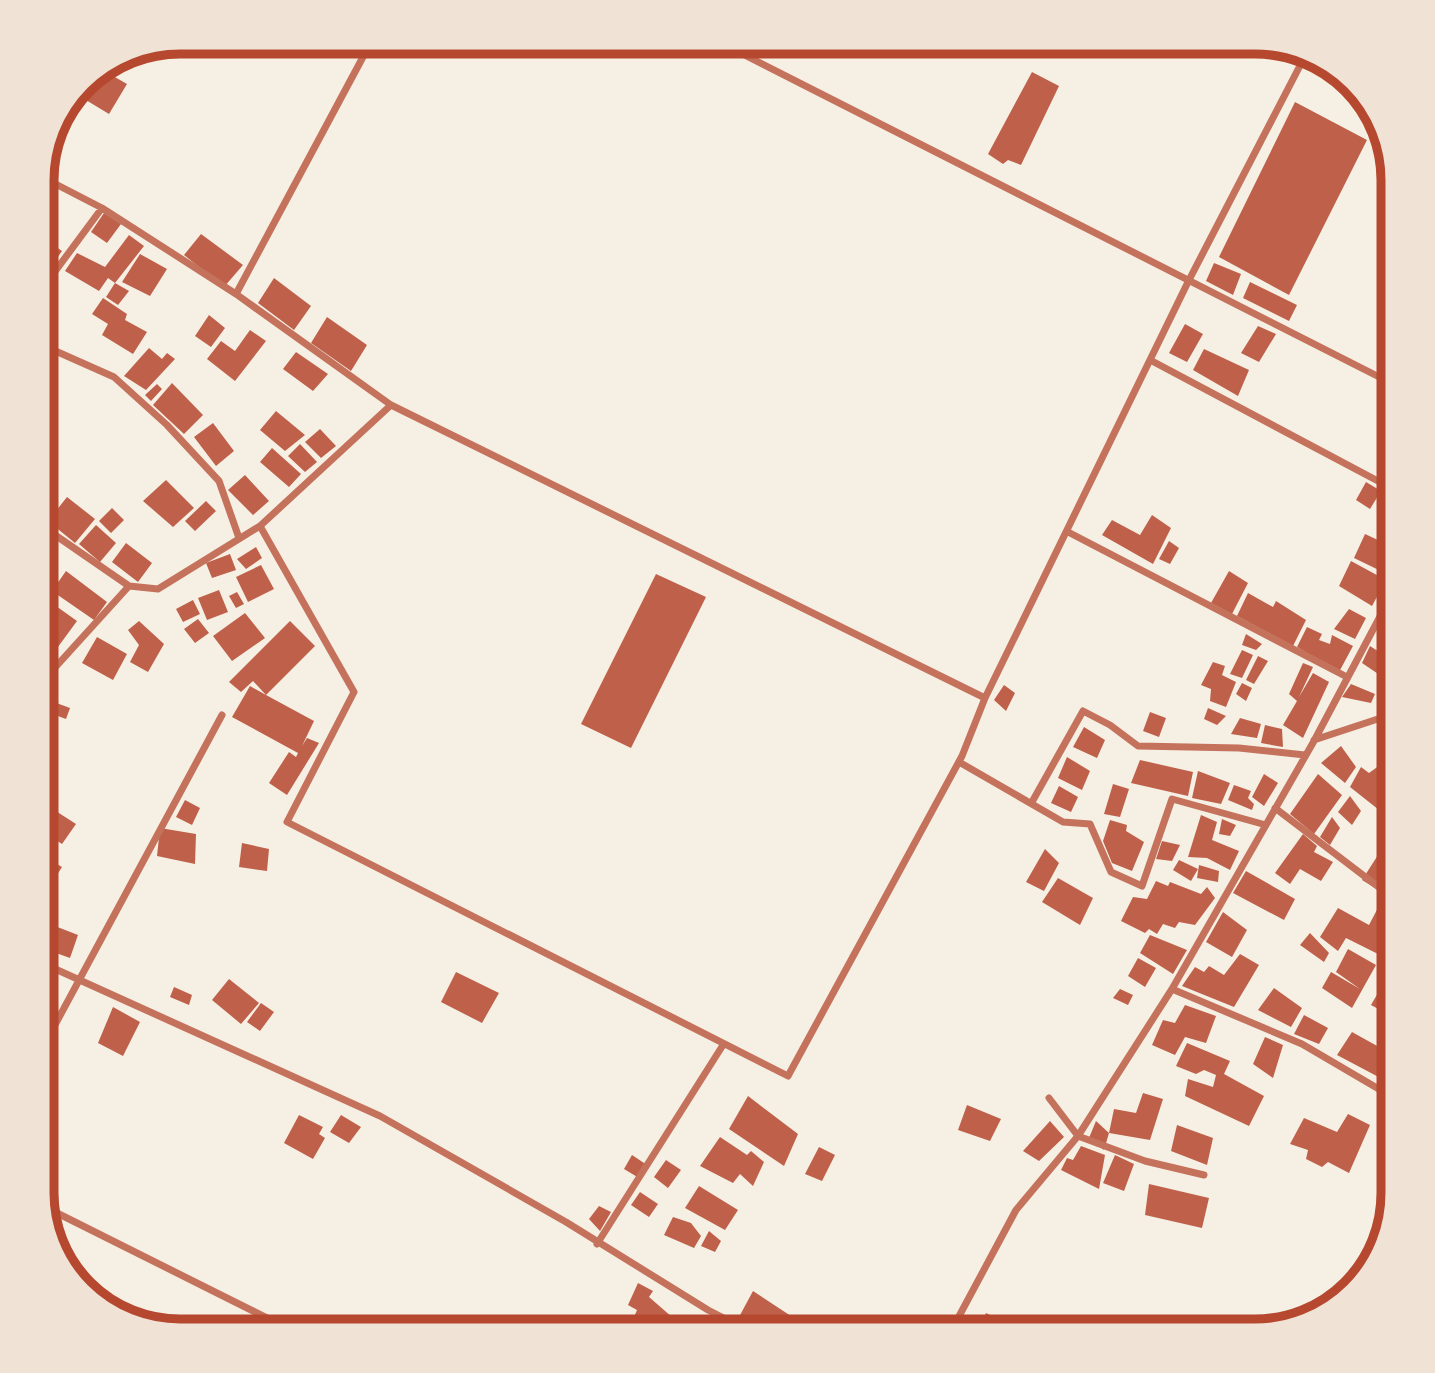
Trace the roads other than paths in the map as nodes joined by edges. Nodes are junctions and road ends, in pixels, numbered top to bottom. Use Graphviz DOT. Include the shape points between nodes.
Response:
graph roads {
  1 [pos="743,54"];
  2 [pos="364,55"];
  3 [pos="1301,63"];
  4 [pos="55,184"];
  5 [pos="102,208"];
  6 [pos="55,271"];
  7 [pos="1188,282"];
  8 [pos="236,294"];
  9 [pos="55,351"];
  10 [pos="1152,361"];
  11 [pos="1380,378"];
  12 [pos="391,405"];
  13 [pos="1380,482"];
  14 [pos="260,526"];
  15 [pos="1068,532"];
  16 [pos="55,535"];
  17 [pos="239,538"];
  18 [pos="129,586"];
  19 [pos="1380,615"];
  20 [pos="55,668"];
  21 [pos="1347,677"];
  22 [pos="985,698"];
  23 [pos="222,715"];
  24 [pos="1381,719"];
  25 [pos="1314,741"];
  26 [pos="1305,755"];
  27 [pos="959,762"];
  28 [pos="1032,802"];
  29 [pos="1275,808"];
  30 [pos="1266,825"];
  31 [pos="1381,889"];
  32 [pos="55,969"];
  33 [pos="80,981"];
  34 [pos="1172,989"];
  35 [pos="55,1026"];
  36 [pos="723,1045"];
  37 [pos="1381,1090"];
  38 [pos="1049,1098"];
  39 [pos="1078,1136"];
  40 [pos="1204,1175"];
  41 [pos="56,1212"];
  42 [pos="597,1244"];
  43 [pos="269,1319"];
  44 [pos="728,1319"];
  45 [pos="958,1319"];
  1 -- 7 [label="street"];
  2 -- 8 [label="street"];
  3 -- 7 [label="street"];
  4 -- 5 [label="street"];
  5 -- 6 [label="street"];
  5 -- 8 [label="street"];
  7 -- 10 [label="street"];
  7 -- 11 [label="street"];
  8 -- 12 [label="street"];
  9 -- 17 [label="street" via="114,377 167,425 219,481"];
  10 -- 13 [label="street"];
  10 -- 15 [label="street"];
  12 -- 14 [label="street"];
  12 -- 22 [label="street"];
  14 -- 17 [label="street"];
  14 -- 36 [label="street" via="354,692 288,822"];
  15 -- 21 [label="street"];
  15 -- 22 [label="street"];
  16 -- 18 [label="street"];
  17 -- 18 [label="street" via="158,589"];
  18 -- 20 [label="street"];
  19 -- 21 [label="street"];
  21 -- 25 [label="street"];
  22 -- 27 [label="street"];
  23 -- 33 [label="street"];
  24 -- 25 [label="street"];
  25 -- 26 [label="street"];
  26 -- 28 [label="street" via="1138,746 1083,711"];
  26 -- 29 [label="street"];
  27 -- 28 [label="street"];
  27 -- 36 [label="street" via="788,1076"];
  28 -- 30 [label="street" via="1063,822 1090,824 1111,872 1142,886 1172,799"];
  29 -- 30 [label="street"];
  29 -- 31 [label="street"];
  30 -- 34 [label="street"];
  32 -- 33 [label="street"];
  33 -- 35 [label="street"];
  33 -- 42 [label="street" via="380,1116"];
  34 -- 37 [label="street" via="1302,1044"];
  34 -- 39 [label="street"];
  36 -- 42 [label="street"];
  38 -- 39 [label="street"];
  39 -- 40 [label="street" via="1145,1161"];
  39 -- 45 [label="street" via="1016,1210"];
  41 -- 43 [label="street"];
  42 -- 44 [label="street"];
}
